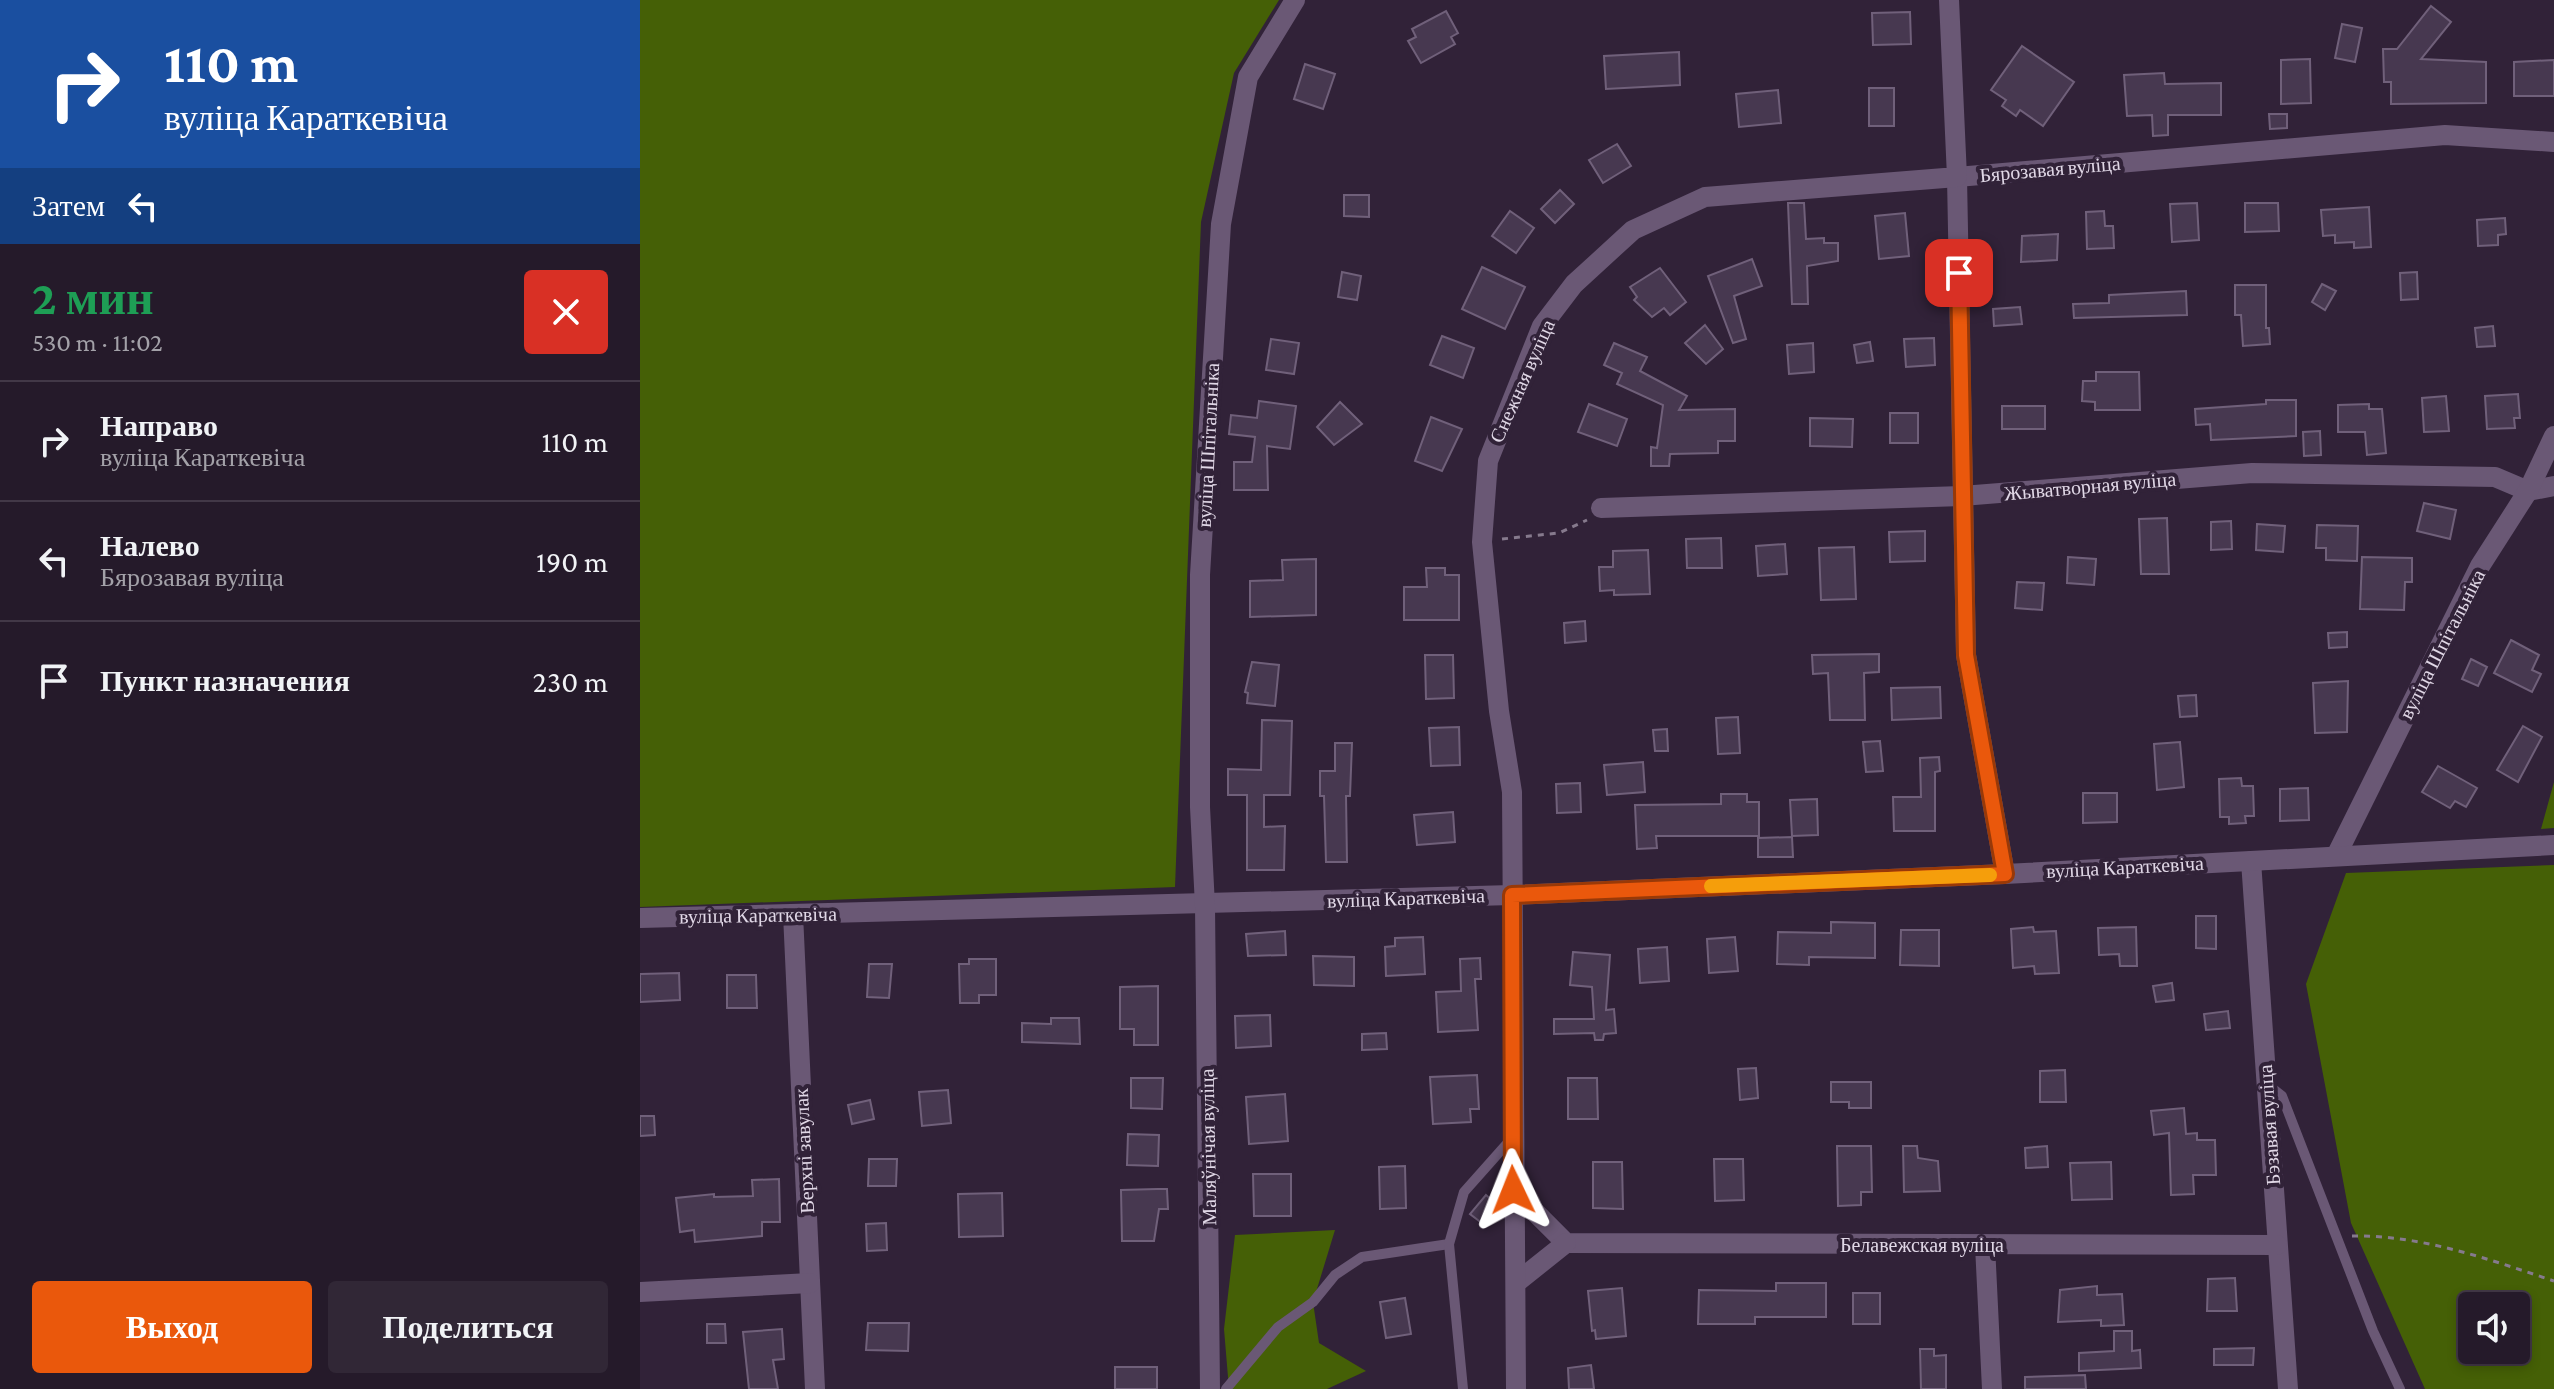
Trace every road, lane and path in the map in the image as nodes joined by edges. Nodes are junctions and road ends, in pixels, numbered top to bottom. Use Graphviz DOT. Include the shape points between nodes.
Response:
graph roads {
  1 [pos="1295,0"];
  2 [pos="1949,0"];
  3 [pos="2554,142"];
  4 [pos="1957,177"];
  5 [pos="2554,436"];
  6 [pos="2554,486"];
  7 [pos="2528,491"];
  8 [pos="1962,496"];
  9 [pos="1601,508"];
  10 [pos="1482,542"];
  11 [pos="2554,845"];
  12 [pos="2336,856"];
  13 [pos="2251,861"];
  14 [pos="2005,874"];
  15 [pos="1512,895"];
  16 [pos="1205,906"];
  17 [pos="793,914"];
  18 [pos="640,918"];
  19 [pos="2266,1083"];
  20 [pos="1512,1138"];
  21 [pos="1513,1190"];
  22 [pos="2339,1236"];
  23 [pos="1566,1243"];
  24 [pos="1449,1244"];
  25 [pos="1985,1245"];
  26 [pos="2277,1245"];
  27 [pos="2554,1281"];
  28 [pos="1517,1282"];
  29 [pos="810,1283"];
  30 [pos="640,1292"];
  31 [pos="815,1389"];
  32 [pos="1210,1389"];
  33 [pos="1226,1389"];
  34 [pos="1463,1389"];
  35 [pos="1516,1389"];
  36 [pos="1992,1389"];
  37 [pos="2288,1389"];
  38 [pos="2400,1389"];
  1 -- 16 [label="street, вуліца Шпітальніка" via="1248,77 1221,224 1200,575"];
  2 -- 4 [label="street"];
  3 -- 4 [label="street, Бярозавая вуліца" via="2445,135"];
  4 -- 8 [label="street, Бярозавая вуліца"];
  4 -- 10 [label="street, Снежная вуліца" via="1705,197 1633,230 1574,284 1542,326 1488,461"];
  5 -- 7 [label="street, вуліца Шпітальніка"];
  6 -- 7 [label="street"];
  7 -- 8 [label="street, Жыватворная вуліца" via="2495,477 2252,473"];
  7 -- 12 [label="street, вуліца Шпітальніка" via="2480,566"];
  8 -- 9 [label="street, Жыватворная вуліца"];
  8 -- 14 [label="street, Бярозавая вуліца" via="1966,655"];
  9 -- 10 [label="path" via="1582,525 1559,533"];
  10 -- 15 [label="street, Снежная вуліца" via="1512,792"];
  11 -- 12 [label="street, вуліца Караткевіча"];
  12 -- 13 [label="street, вуліца Караткевіча"];
  13 -- 14 [label="street, вуліца Караткевіча"];
  13 -- 19 [label="street, Бэзавая вуліца"];
  14 -- 15 [label="street, вуліца Караткевіча"];
  15 -- 16 [label="street, вуліца Караткевіча"];
  15 -- 20 [label="street"];
  16 -- 17 [label="street, вуліца Караткевіча"];
  16 -- 32 [label="street, Маляўнічая вуліца"];
  17 -- 18 [label="street, вуліца Караткевіча"];
  17 -- 29 [label="street, Верхні завулак"];
  19 -- 22 [label="lane" via="2282,1096"];
  19 -- 26 [label="street, Бэзавая вуліца"];
  20 -- 21 [label="street"];
  20 -- 24 [label="lane" via="1464,1192"];
  21 -- 23 [label="street"];
  21 -- 28 [label="street"];
  22 -- 27 [label="path" via="2392,1235"];
  22 -- 38 [label="lane"];
  23 -- 25 [label="street, Белавежская вуліца"];
  23 -- 28 [label="street"];
  24 -- 33 [label="lane" via="1362,1257 1278,1327"];
  24 -- 34 [label="lane"];
  25 -- 26 [label="street, Белавежская вуліца"];
  25 -- 36 [label="street"];
  26 -- 37 [label="street, Бэзавая вуліца"];
  28 -- 35 [label="street"];
  29 -- 30 [label="street"];
  29 -- 31 [label="street, Верхні завулак"];
}
